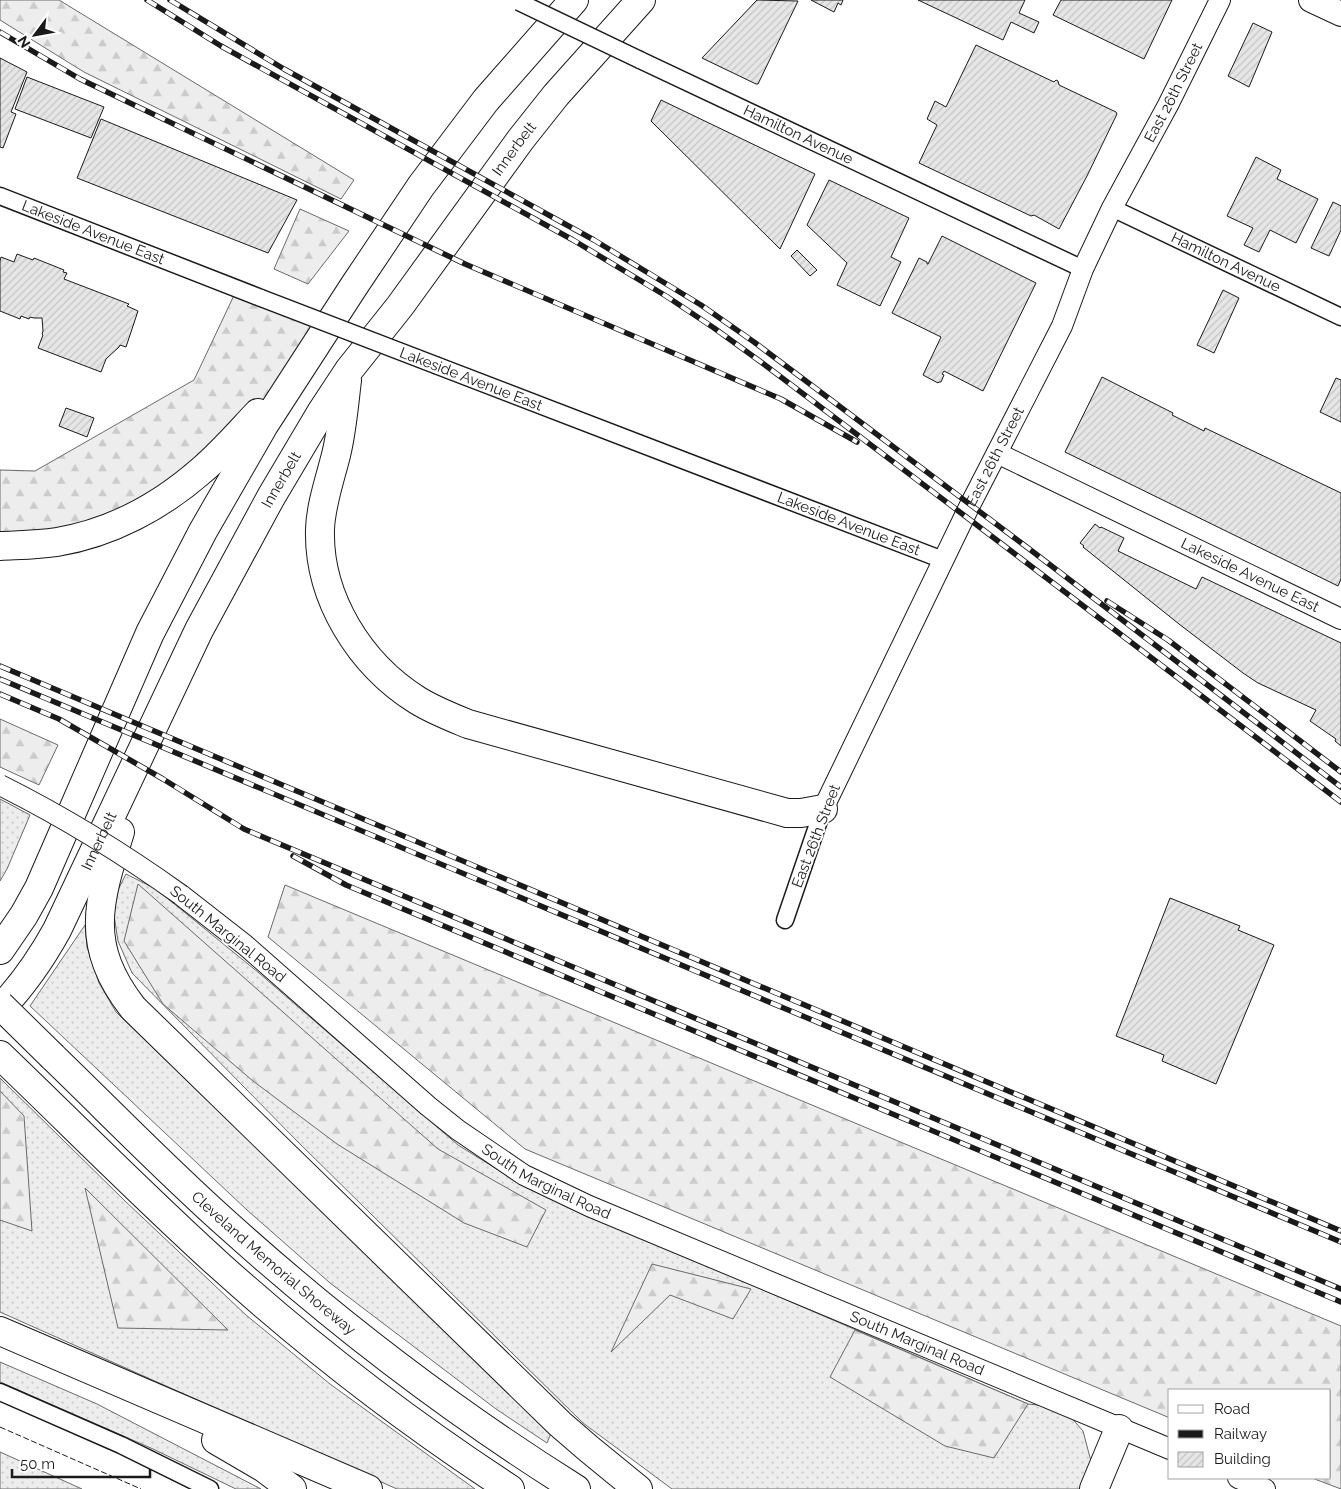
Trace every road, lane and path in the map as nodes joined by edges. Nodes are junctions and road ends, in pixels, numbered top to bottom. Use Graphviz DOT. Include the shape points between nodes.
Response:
graph roads {
  1 [pos="574,0"];
  2 [pos="641,0"];
  3 [pos="1220,0"];
  4 [pos="1311,0"];
  5 [pos="517,1"];
  6 [pos="1341,14"];
  7 [pos="0,196"];
  8 [pos="1112,208"];
  9 [pos="1083,269"];
  10 [pos="1341,317"];
  11 [pos="349,370"];
  12 [pos="296,374"];
  13 [pos="997,453"];
  14 [pos="0,546"];
  15 [pos="943,560"];
  16 [pos="1341,619"];
  17 [pos="154,726"];
  18 [pos="0,785"];
  19 [pos="823,809"];
  20 [pos="784,920"];
  21 [pos="0,950"];
  22 [pos="0,1007"];
  23 [pos="0,1055"];
  24 [pos="0,1331"];
  25 [pos="113,1380"];
  26 [pos="0,1392"];
  27 [pos="1120,1429"];
  28 [pos="1168,1449"];
  29 [pos="1240,1479"];
  30 [pos="210,1489"];
  31 [pos="292,1489"];
  32 [pos="368,1489"];
  33 [pos="510,1489"];
  34 [pos="576,1489"];
  35 [pos="638,1489"];
  36 [pos="1094,1489"];
  37 [pos="1265,1489"];
  1 -- 12 [label="highway" via="486,100 421,186"];
  2 -- 11 [label="highway, Innerbelt" via="521,139 400,306"];
  3 -- 8 [label="street, East 26th Street" via="1168,106"];
  4 -- 6 [label="main road"];
  5 -- 9 [label="street, Hamilton Avenue, bridge"];
  7 -- 15 [label="street, Lakeside Avenue East, bridge"];
  8 -- 9 [label="street, East 26th Street"];
  8 -- 10 [label="street, Hamilton Avenue"];
  9 -- 13 [label="street, East 26th Street" via="1062,326"];
  11 -- 17 [label="highway, Innerbelt" via="246,541"];
  11 -- 19 [label="highway" via="336,453 322,511 321,556 334,602 349,631 390,679 418,701 468,724 787,813"];
  12 -- 14 [label="highway" via="204,468 164,500 119,523 76,538"];
  12 -- 21 [label="highway" via="242,461 171,592 132,671 39,888"];
  13 -- 15 [label="street, East 26th Street"];
  13 -- 16 [label="street, Lakeside Avenue East"];
  15 -- 19 [label="street, East 26th Street"];
  17 -- 22 [label="highway, Innerbelt" via="57,930 27,978"];
  17 -- 35 [label="highway" via="107,874 102,901 100,940 116,984 149,1024 552,1417"];
  18 -- 27 [label="street, South Marginal Road, bridge" via="80,828 182,895 428,1106 524,1175 590,1206"];
  19 -- 20 [label="street, East 26th Street"];
  22 -- 34 [label="highway, Cleveland Memorial Shoreway, bridge" via="228,1226 331,1314 435,1394"];
  23 -- 33 [label="highway" via="171,1221 271,1310 376,1396"];
  24 -- 25 [label="highway"];
  25 -- 31 [label="highway" via="256,1464"];
  25 -- 32 [label="highway"];
  26 -- 30 [label="street" via="121,1445"];
  27 -- 28 [label="street, South Marginal Road"];
  27 -- 36 [label="highway"];
  29 -- 37 [label="street"];
}
